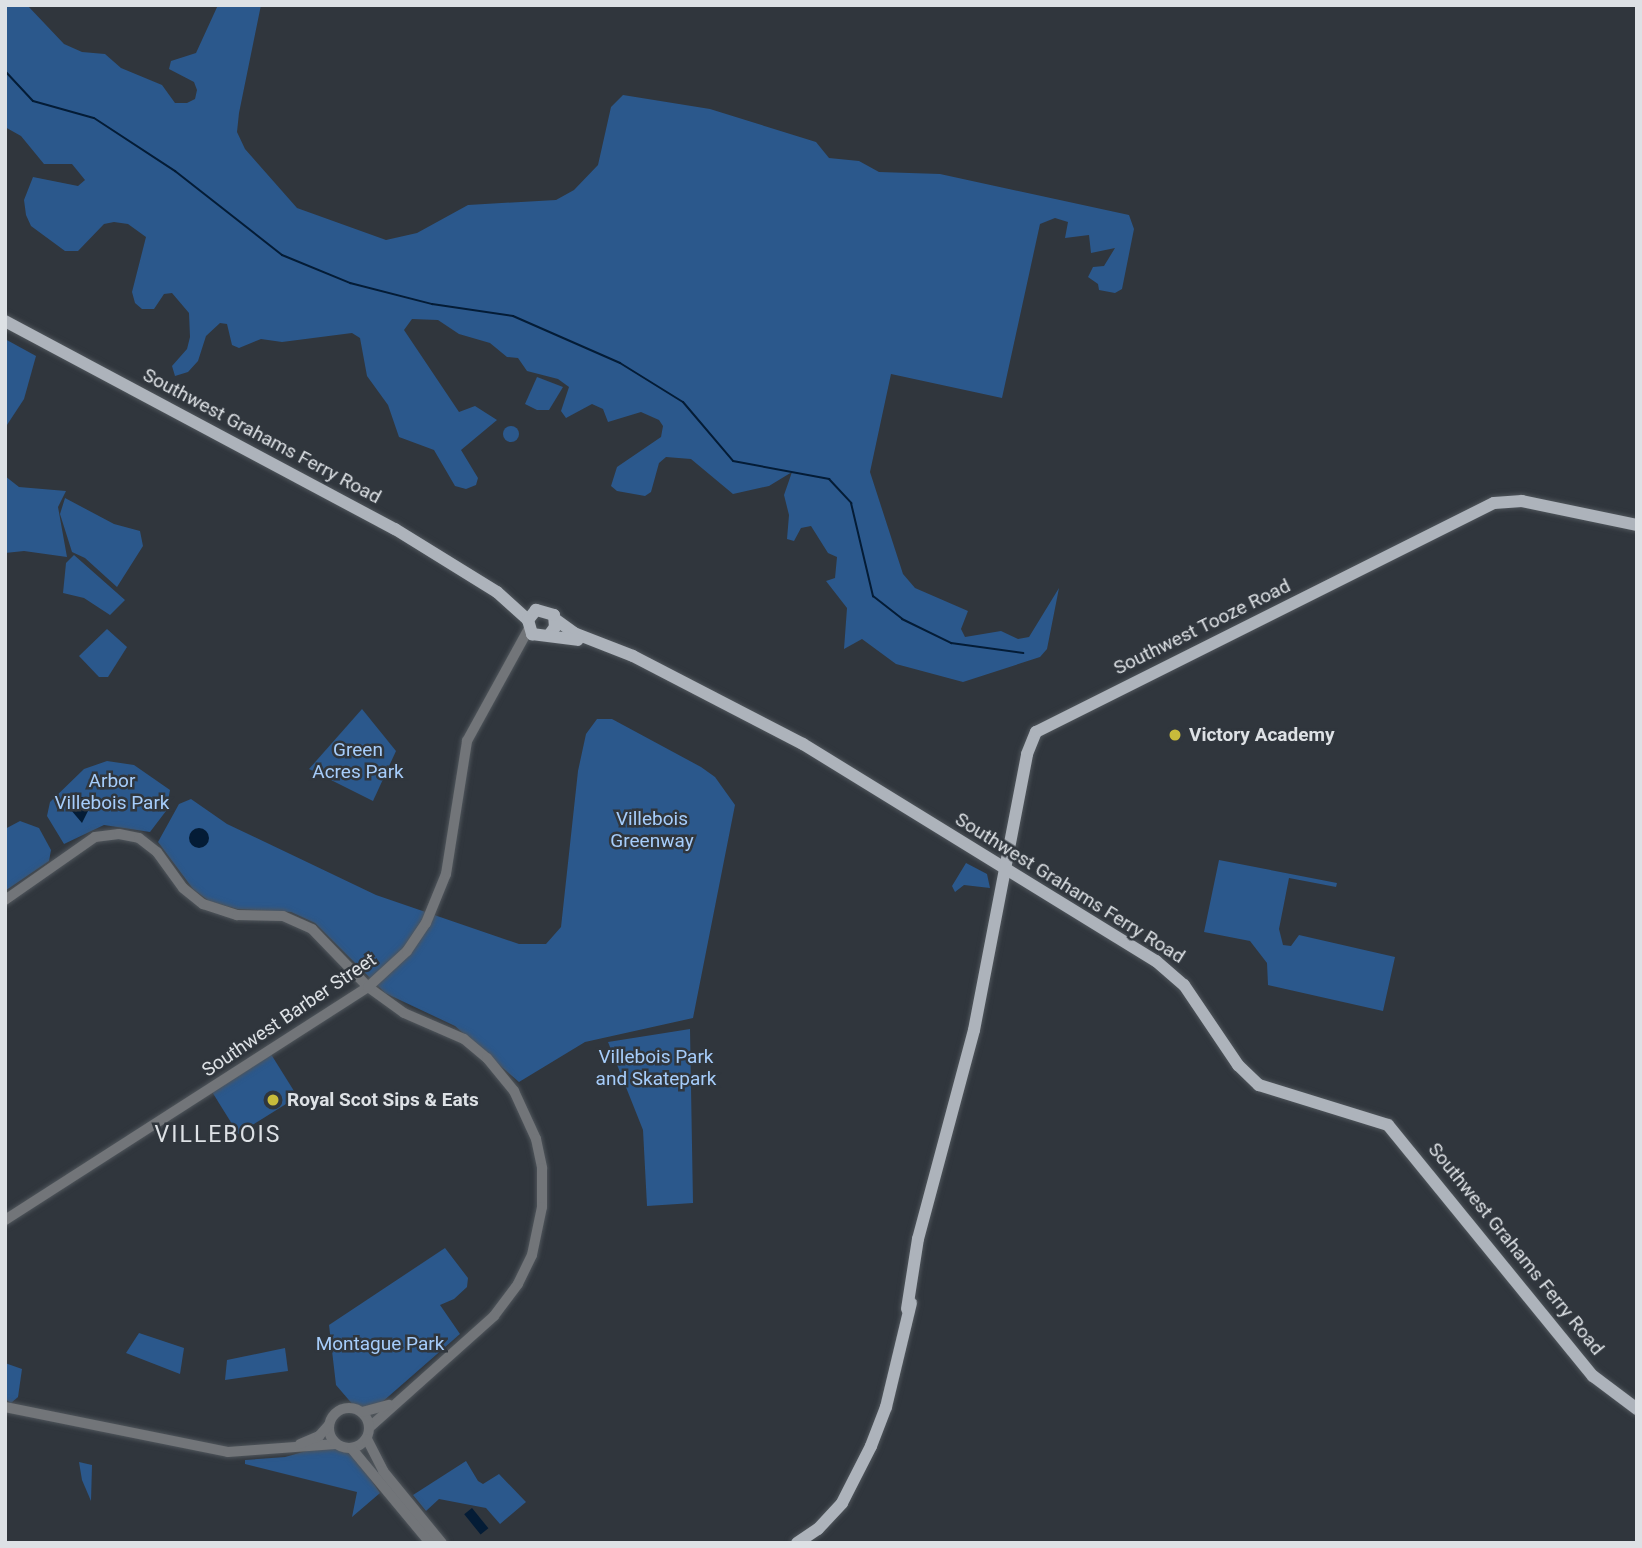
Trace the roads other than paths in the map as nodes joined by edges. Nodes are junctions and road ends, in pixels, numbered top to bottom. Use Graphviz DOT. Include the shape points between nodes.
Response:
graph roads {
  1 [pos="5,321"];
  2 [pos="1637,525"];
  3 [pos="497,592"];
  4 [pos="540,609"];
  5 [pos="555,619"];
  6 [pos="528,624"];
  7 [pos="544,636"];
  8 [pos="592,640"];
  9 [pos="505,674"];
  10 [pos="1005,868"];
  11 [pos="5,900"];
  12 [pos="368,987"];
  13 [pos="5,1220"];
  14 [pos="389,1405"];
  15 [pos="5,1407"];
  16 [pos="1637,1409"];
  17 [pos="362,1412"];
  18 [pos="329,1425"];
  19 [pos="370,1427"];
  20 [pos="367,1439"];
  21 [pos="336,1444"];
  22 [pos="293,1448"];
  23 [pos="352,1449"];
  24 [pos="429,1543"];
  25 [pos="442,1543"];
  26 [pos="797,1543"];
  1 -- 3 [label="main road, Southwest Grahams Ferry Road" via="395,529"];
  2 -- 10 [label="main road, Southwest Tooze Road" via="1522,501 1494,503 1047,723 1030,743"];
  3 -- 4 [label="main road, Southwest Grahams Ferry Road"];
  3 -- 6 [label="main road, Southwest Grahams Ferry Road"];
  4 -- 5 [label="main road, Southwest Grahams Ferry Road"];
  4 -- 6 [label="main road"];
  5 -- 7 [label="main road"];
  5 -- 8 [label="main road, Southwest Grahams Ferry Road"];
  6 -- 7 [label="main road, Southwest Grahams Ferry Road"];
  6 -- 9 [label="street, Southwest Barber Street"];
  7 -- 8 [label="main road, Southwest Grahams Ferry Road"];
  7 -- 9 [label="street, Southwest Barber Street"];
  8 -- 10 [label="main road, Southwest Grahams Ferry Road" via="629,654 803,744"];
  9 -- 12 [label="street, Southwest Barber Street" via="467,741 450,855 437,900 407,951"];
  10 -- 16 [label="main road, Southwest Grahams Ferry Road" via="1168,970 1193,996 1241,1069 1257,1084 1367,1115 1395,1130 1581,1362 1605,1388"];
  10 -- 26 [label="main road, Southwest Tooze Road" via="981,1001 883,1417 835,1511"];
  11 -- 12 [label="street" via="102,835 139,838 203,904 226,913 276,915 302,923 330,943"];
  12 -- 13 [label="street, Southwest Barber Street"];
  12 -- 14 [label="street" via="404,1013 464,1039 498,1070 536,1139 543,1183 532,1255 509,1297 477,1332"];
  14 -- 17 [label="street"];
  14 -- 19 [label="street"];
  15 -- 22 [label="street" via="228,1452"];
  17 -- 18 [label="street" via="340,1410"];
  17 -- 19 [label="street"];
  18 -- 21 [label="street"];
  18 -- 22 [label="street"];
  19 -- 20 [label="street"];
  20 -- 23 [label="street"];
  20 -- 25 [label="street" via="383,1471"];
  21 -- 22 [label="street"];
  21 -- 23 [label="street"];
  23 -- 24 [label="street"];
}
